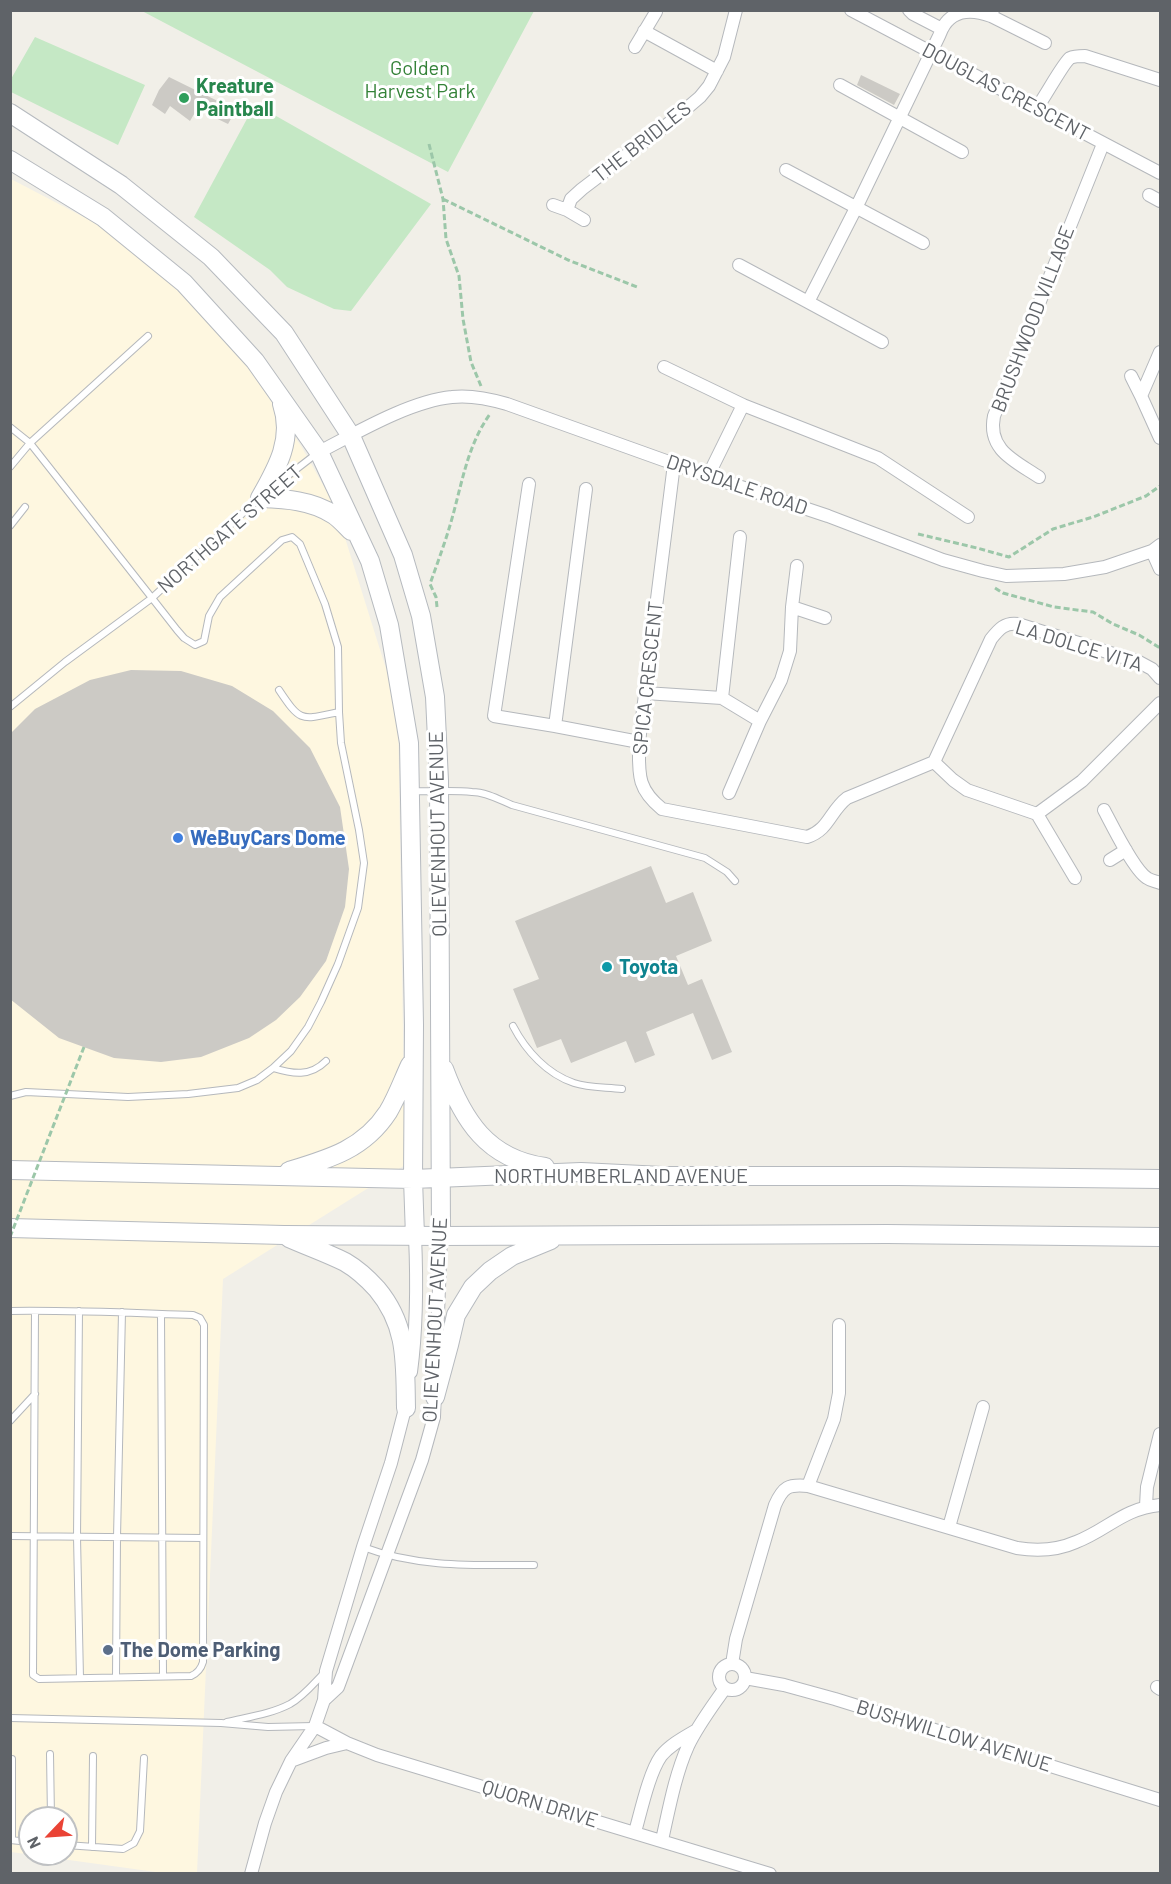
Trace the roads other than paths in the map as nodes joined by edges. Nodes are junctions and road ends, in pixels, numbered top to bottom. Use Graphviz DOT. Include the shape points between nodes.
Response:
graph roads {
  1 [pos="736,10"];
  2 [pos="851,10"];
  3 [pos="909,10"];
  4 [pos="656,12"];
  5 [pos="992,13"];
  6 [pos="942,29"];
  7 [pos="644,31"];
  8 [pos="1045,43"];
  9 [pos="635,47"];
  10 [pos="933,53"];
  11 [pos="717,71"];
  12 [pos="1161,80"];
  13 [pos="840,86"];
  14 [pos="1036,109"];
  15 [pos="10,113"];
  16 [pos="900,118"];
  17 [pos="1102,144"];
  18 [pos="962,152"];
  19 [pos="10,160"];
  20 [pos="786,171"];
  21 [pos="1161,173"];
  22 [pos="553,205"];
  23 [pos="857,206"];
  24 [pos="567,210"];
  25 [pos="584,220"];
  26 [pos="923,243"];
  27 [pos="739,265"];
  28 [pos="808,302"];
  29 [pos="148,336"];
  30 [pos="882,342"];
  31 [pos="1161,352"];
  32 [pos="664,367"];
  33 [pos="1131,376"];
  34 [pos="278,394"];
  35 [pos="1141,396"];
  36 [pos="743,405"];
  37 [pos="10,427"];
  38 [pos="351,436"];
  39 [pos="1161,438"];
  40 [pos="30,443"];
  41 [pos="319,452"];
  42 [pos="674,464"];
  43 [pos="10,467"];
  44 [pos="708,476"];
  45 [pos="1039,477"];
  46 [pos="529,484"];
  47 [pos="586,489"];
  48 [pos="260,498"];
  49 [pos="25,507"];
  50 [pos="969,517"];
  51 [pos="10,526"];
  52 [pos="358,537"];
  53 [pos="740,537"];
  54 [pos="1156,548"];
  55 [pos="797,567"];
  56 [pos="1161,569"];
  57 [pos="152,598"];
  58 [pos="792,607"];
  59 [pos="825,618"];
  60 [pos="1161,678"];
  61 [pos="279,690"];
  62 [pos="645,693"];
  63 [pos="722,698"];
  64 [pos="1161,703"];
  65 [pos="10,706"];
  66 [pos="339,712"];
  67 [pos="760,721"];
  68 [pos="555,726"];
  69 [pos="639,742"];
  70 [pos="934,762"];
  71 [pos="410,791"];
  72 [pos="439,793"];
  73 [pos="729,794"];
  74 [pos="1104,810"];
  75 [pos="1037,813"];
  76 [pos="1126,850"];
  77 [pos="1110,860"];
  78 [pos="1075,878"];
  79 [pos="735,881"];
  80 [pos="1161,883"];
  81 [pos="513,1026"];
  82 [pos="439,1056"];
  83 [pos="413,1057"];
  84 [pos="326,1061"];
  85 [pos="273,1068"];
  86 [pos="622,1089"];
  87 [pos="10,1095"];
  88 [pos="10,1170"];
  89 [pos="581,1172"];
  90 [pos="273,1176"];
  91 [pos="413,1179"];
  92 [pos="440,1179"];
  93 [pos="1161,1179"];
  94 [pos="10,1228"];
  95 [pos="284,1235"];
  96 [pos="415,1236"];
  97 [pos="441,1236"];
  98 [pos="561,1236"];
  99 [pos="1161,1237"];
  100 [pos="10,1311"];
  101 [pos="36,1311"];
  102 [pos="79,1311"];
  103 [pos="122,1312"];
  104 [pos="161,1314"];
  105 [pos="839,1325"];
  106 [pos="35,1394"];
  107 [pos="435,1397"];
  108 [pos="983,1407"];
  109 [pos="406,1408"];
  110 [pos="10,1421"];
  111 [pos="1161,1434"];
  112 [pos="808,1485"];
  113 [pos="1161,1505"];
  114 [pos="1146,1506"];
  115 [pos="950,1527"];
  116 [pos="34,1535"];
  117 [pos="10,1536"];
  118 [pos="78,1537"];
  119 [pos="117,1537"];
  120 [pos="162,1538"];
  121 [pos="203,1538"];
  122 [pos="363,1547"];
  123 [pos="387,1556"];
  124 [pos="534,1565"];
  125 [pos="732,1664"];
  126 [pos="326,1671"];
  127 [pos="163,1676"];
  128 [pos="116,1677"];
  129 [pos="80,1678"];
  130 [pos="745,1678"];
  131 [pos="725,1688"];
  132 [pos="324,1700"];
  133 [pos="10,1718"];
  134 [pos="220,1723"];
  135 [pos="315,1726"];
  136 [pos="696,1730"];
  137 [pos="347,1743"];
  138 [pos="50,1754"];
  139 [pos="93,1756"];
  140 [pos="144,1758"];
  141 [pos="12,1759"];
  142 [pos="291,1761"];
  143 [pos="1161,1800"];
  144 [pos="51,1806"];
  145 [pos="635,1832"];
  146 [pos="11,1840"];
  147 [pos="662,1840"];
  148 [pos="78,1846"];
  149 [pos="92,1847"];
  150 [pos="251,1874"];
  151 [pos="770,1874"];
  1 -- 11 [label="street, THE BRIDLES"];
  2 -- 10 [label="street, DOUGLAS CRESCENT"];
  3 -- 6 [label="street"];
  4 -- 7 [label="street"];
  5 -- 6 [label="street" via="962,12 948,19"];
  5 -- 8 [label="street"];
  6 -- 10 [label="street"];
  7 -- 9 [label="street"];
  7 -- 11 [label="street"];
  10 -- 14 [label="street, DOUGLAS CRESCENT"];
  10 -- 16 [label="street"];
  11 -- 24 [label="street, THE BRIDLES" via="700,97 578,192"];
  12 -- 14 [label="street" via="1085,56 1072,57"];
  13 -- 16 [label="street"];
  14 -- 17 [label="street, DOUGLAS CRESCENT"];
  15 -- 38 [label="main road, OLIEVENHOUT AVENUE" via="121,184 211,257 284,333"];
  16 -- 18 [label="street"];
  16 -- 23 [label="street"];
  17 -- 21 [label="street, DOUGLAS CRESCENT"];
  17 -- 45 [label="street, BRUSHWOOD VILLAGE" via="991,428 998,447"];
  19 -- 34 [label="main road, OLIEVENHOUT AVENUE" via="103,217 184,283 255,361"];
  20 -- 23 [label="street"];
  22 -- 24 [label="street"];
  23 -- 26 [label="street"];
  23 -- 28 [label="street"];
  24 -- 25 [label="street"];
  27 -- 28 [label="street"];
  28 -- 30 [label="street"];
  29 -- 40 [label="lane"];
  31 -- 35 [label="street"];
  32 -- 36 [label="street"];
  33 -- 35 [label="street"];
  34 -- 41 [label="main road, OLIEVENHOUT AVENUE"];
  34 -- 48 [label="main road" via="285,414 286,440 277,468"];
  35 -- 39 [label="street"];
  36 -- 44 [label="street"];
  36 -- 50 [label="street" via="878,458"];
  37 -- 40 [label="lane, NORTHGATE STREET"];
  38 -- 41 [label="street, DRYSDALE ROAD"];
  38 -- 42 [label="street, DRYSDALE ROAD" via="417,404 453,396 507,404"];
  38 -- 72 [label="main road, OLIEVENHOUT AVENUE" via="403,555 421,616 435,697"];
  40 -- 43 [label="lane"];
  40 -- 57 [label="lane, NORTHGATE STREET"];
  41 -- 48 [label="lane, NORTHGATE STREET"];
  41 -- 52 [label="main road, OLIEVENHOUT AVENUE"];
  42 -- 44 [label="street, DRYSDALE ROAD"];
  42 -- 62 [label="street, SPICA CRESCENT"];
  44 -- 54 [label="street, DRYSDALE ROAD" via="943,560 1006,576 1064,574 1105,567"];
  46 -- 68 [label="street" via="494,716"];
  47 -- 68 [label="street"];
  48 -- 52 [label="main road" via="315,505"];
  48 -- 57 [label="lane, NORTHGATE STREET"];
  49 -- 51 [label="lane"];
  52 -- 71 [label="main road, OLIEVENHOUT AVENUE" via="389,625 409,743"];
  53 -- 63 [label="street"];
  54 -- 56 [label="street"];
  55 -- 58 [label="street"];
  57 -- 65 [label="lane"];
  57 -- 66 [label="lane" via="184,638 198,644 204,641 220,597 282,540 295,539 325,604 338,647"];
  58 -- 59 [label="street"];
  58 -- 67 [label="street" via="787,666"];
  60 -- 70 [label="street, LA DOLCE VITA" via="1139,662 1018,624 1003,625 991,639"];
  61 -- 66 [label="lane" via="300,717"];
  62 -- 63 [label="street"];
  62 -- 69 [label="street, SPICA CRESCENT"];
  63 -- 67 [label="street"];
  64 -- 75 [label="street" via="1082,781"];
  66 -- 85 [label="lane" via="341,743 364,863 358,908 338,964 308,1027"];
  67 -- 73 [label="street"];
  68 -- 69 [label="street"];
  69 -- 70 [label="street, SPICA CRESCENT" via="643,787 662,809 807,837 822,830 847,798"];
  70 -- 75 [label="street" via="967,790"];
  71 -- 72 [label="lane"];
  71 -- 83 [label="main road, OLIEVENHOUT AVENUE"];
  72 -- 79 [label="lane" via="484,794 688,852 711,861"];
  72 -- 82 [label="main road, OLIEVENHOUT AVENUE"];
  74 -- 76 [label="street"];
  75 -- 78 [label="street"];
  76 -- 77 [label="street"];
  76 -- 80 [label="street" via="1144,876"];
  81 -- 86 [label="lane" via="542,1066 575,1083"];
  82 -- 89 [label="main road" via="454,1097 483,1139 522,1163"];
  82 -- 92 [label="main road, OLIEVENHOUT AVENUE"];
  83 -- 90 [label="main road" via="376,1129 339,1155"];
  83 -- 91 [label="main road, OLIEVENHOUT AVENUE"];
  84 -- 85 [label="lane" via="301,1074"];
  85 -- 87 [label="lane" via="238,1088 198,1093"];
  88 -- 90 [label="main road, NORTHUMBERLAND AVENUE"];
  89 -- 92 [label="main road, NORTHUMBERLAND AVENUE"];
  89 -- 93 [label="main road, NORTHUMBERLAND AVENUE" via="662,1176"];
  90 -- 91 [label="main road, NORTHUMBERLAND AVENUE"];
  91 -- 92 [label="main road, NORTHUMBERLAND AVENUE"];
  91 -- 96 [label="main road, OLIEVENHOUT AVENUE"];
  92 -- 97 [label="main road, OLIEVENHOUT AVENUE"];
  94 -- 95 [label="main road"];
  95 -- 96 [label="main road"];
  95 -- 109 [label="main road" via="345,1262 385,1299 400,1328 405,1354"];
  96 -- 97 [label="main road"];
  96 -- 109 [label="street, OLIEVENHOUT AVENUE" via="414,1349"];
  97 -- 98 [label="main road"];
  97 -- 107 [label="street, OLIEVENHOUT AVENUE"];
  98 -- 99 [label="main road"];
  98 -- 107 [label="main road" via="512,1256 473,1287 456,1314"];
  100 -- 101 [label="lane"];
  101 -- 102 [label="lane"];
  101 -- 106 [label="lane"];
  102 -- 103 [label="lane"];
  102 -- 118 [label="lane"];
  103 -- 104 [label="lane"];
  103 -- 119 [label="lane"];
  104 -- 120 [label="lane"];
  104 -- 121 [label="lane" via="193,1315 204,1325"];
  105 -- 112 [label="street" via="839,1392 834,1419"];
  106 -- 110 [label="lane"];
  106 -- 116 [label="lane"];
  107 -- 123 [label="street, OLIEVENHOUT AVENUE" via="434,1417 422,1460"];
  108 -- 115 [label="street"];
  109 -- 122 [label="street, OLIEVENHOUT AVENUE"];
  111 -- 114 [label="street"];
  112 -- 115 [label="street"];
  112 -- 125 [label="street" via="786,1488 775,1505"];
  113 -- 114 [label="street"];
  114 -- 115 [label="street" via="1118,1517 1074,1543 1051,1549 1017,1548"];
  116 -- 117 [label="lane"];
  116 -- 118 [label="lane"];
  116 -- 129 [label="lane" via="33,1675 39,1679"];
  118 -- 119 [label="lane"];
  118 -- 129 [label="lane"];
  119 -- 120 [label="lane"];
  119 -- 128 [label="lane"];
  120 -- 121 [label="lane"];
  120 -- 127 [label="lane"];
  121 -- 127 [label="lane" via="203,1662 191,1676"];
  122 -- 123 [label="lane"];
  122 -- 126 [label="street, OLIEVENHOUT AVENUE"];
  123 -- 124 [label="lane" via="460,1565"];
  123 -- 132 [label="street, OLIEVENHOUT AVENUE" via="338,1687"];
  125 -- 130 [label="street" via="743,1669"];
  125 -- 131 [label="street" via="720,1673"];
  126 -- 132 [label="street, OLIEVENHOUT AVENUE"];
  126 -- 134 [label="lane" via="291,1704"];
  127 -- 128 [label="lane"];
  128 -- 129 [label="lane"];
  130 -- 131 [label="street" via="738,1689"];
  130 -- 143 [label="street, BUSHWILLOW AVENUE" via="834,1699"];
  131 -- 136 [label="street"];
  132 -- 135 [label="street, OLIEVENHOUT AVENUE"];
  133 -- 134 [label="lane"];
  134 -- 135 [label="lane"];
  135 -- 137 [label="street, QUORN DRIVE"];
  135 -- 142 [label="street, OLIEVENHOUT AVENUE"];
  136 -- 145 [label="street" via="661,1757"];
  136 -- 147 [label="street" via="681,1765"];
  137 -- 142 [label="street"];
  137 -- 145 [label="street, QUORN DRIVE"];
  138 -- 144 [label="lane"];
  139 -- 149 [label="lane"];
  140 -- 149 [label="lane" via="138,1837 123,1849"];
  141 -- 146 [label="lane"];
  142 -- 150 [label="street, OLIEVENHOUT AVENUE" via="265,1823"];
  145 -- 147 [label="street, QUORN DRIVE"];
  147 -- 151 [label="street, QUORN DRIVE"];
  148 -- 149 [label="lane"];
}
